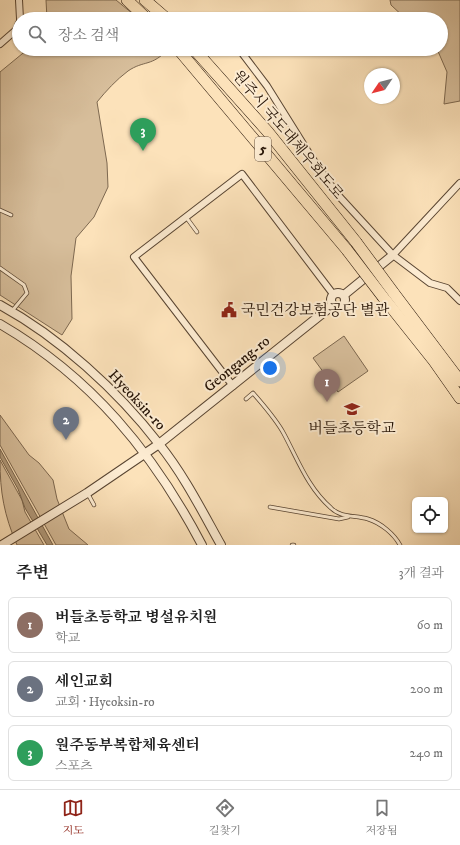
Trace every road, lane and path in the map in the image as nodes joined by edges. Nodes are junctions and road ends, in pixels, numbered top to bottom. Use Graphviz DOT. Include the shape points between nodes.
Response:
graph roads {
  1 [pos="19,0"];
  2 [pos="127,0"];
  3 [pos="145,0"];
  4 [pos="20,12"];
  5 [pos="140,12"];
  6 [pos="158,12"];
  7 [pos="12,34"];
  8 [pos="0,44"];
  9 [pos="184,56"];
  10 [pos="200,56"];
  11 [pos="244,56"];
  12 [pos="460,183"];
  13 [pos="0,210"];
  14 [pos="11,215"];
  15 [pos="186,217"];
  16 [pos="197,232"];
  17 [pos="393,255"];
  18 [pos="0,268"];
  19 [pos="333,294"];
  20 [pos="388,294"];
  21 [pos="344,296"];
  22 [pos="460,301"];
  23 [pos="0,305"];
  24 [pos="333,305"];
  25 [pos="12,311"];
  26 [pos="0,324"];
  27 [pos="436,356"];
  28 [pos="460,368"];
  29 [pos="460,381"];
  30 [pos="233,386"];
  31 [pos="460,398"];
  32 [pos="246,399"];
  33 [pos="460,406"];
  34 [pos="159,444"];
  35 [pos="145,453"];
  36 [pos="87,493"];
  37 [pos="94,505"];
  38 [pos="270,507"];
  39 [pos="348,517"];
  40 [pos="5,543"];
  41 [pos="202,545"];
  42 [pos="221,545"];
  43 [pos="400,545"];
  1 -- 4 [label="street"];
  2 -- 5 [label="highway"];
  3 -- 6 [label="highway"];
  7 -- 8 [label="street"];
  9 -- 20 [label="highway, 원주시 국도대체우회도로 / 5, bridge" via="347,250"];
  10 -- 20 [label="highway, 원주시 국도대체우회도로 / 5, bridge" via="268,132 356,242"];
  11 -- 17 [label="street" via="267,86 337,194"];
  12 -- 17 [label="street"];
  13 -- 14 [label="lane"];
  15 -- 16 [label="lane"];
  15 -- 19 [label="street" via="242,174"];
  15 -- 30 [label="street" via="134,257"];
  17 -- 21 [label="street"];
  17 -- 22 [label="street" via="430,283 447,288"];
  18 -- 25 [label="lane" via="24,284 27,292"];
  19 -- 21 [label="street" via="338,292"];
  19 -- 24 [label="street"];
  20 -- 27 [label="highway, 5"];
  21 -- 24 [label="street" via="346,300 342,306"];
  23 -- 25 [label="street, Hyeoksin-ro"];
  24 -- 30 [label="street, Geongang-ro"];
  25 -- 34 [label="street, Hyeoksin-ro" via="57,342 87,368"];
  26 -- 35 [label="street, Hyeoksin-ro" via="26,339 88,388 111,411"];
  27 -- 28 [label="highway"];
  27 -- 29 [label="highway, 5"];
  27 -- 31 [label="highway, 5"];
  27 -- 33 [label="highway" via="444,384"];
  30 -- 34 [label="street, Geongang-ro"];
  32 -- 39 [label="lane" via="253,393 284,433 321,500 333,510"];
  34 -- 35 [label="street, Geongang-ro"];
  34 -- 42 [label="street, Hyeoksin-ro" via="178,471"];
  35 -- 36 [label="street"];
  35 -- 41 [label="street, Hyeoksin-ro" via="164,479"];
  36 -- 37 [label="lane"];
  36 -- 40 [label="street"];
  38 -- 39 [label="lane" via="339,519"];
  39 -- 43 [label="lane" via="369,519 396,537"];
}
